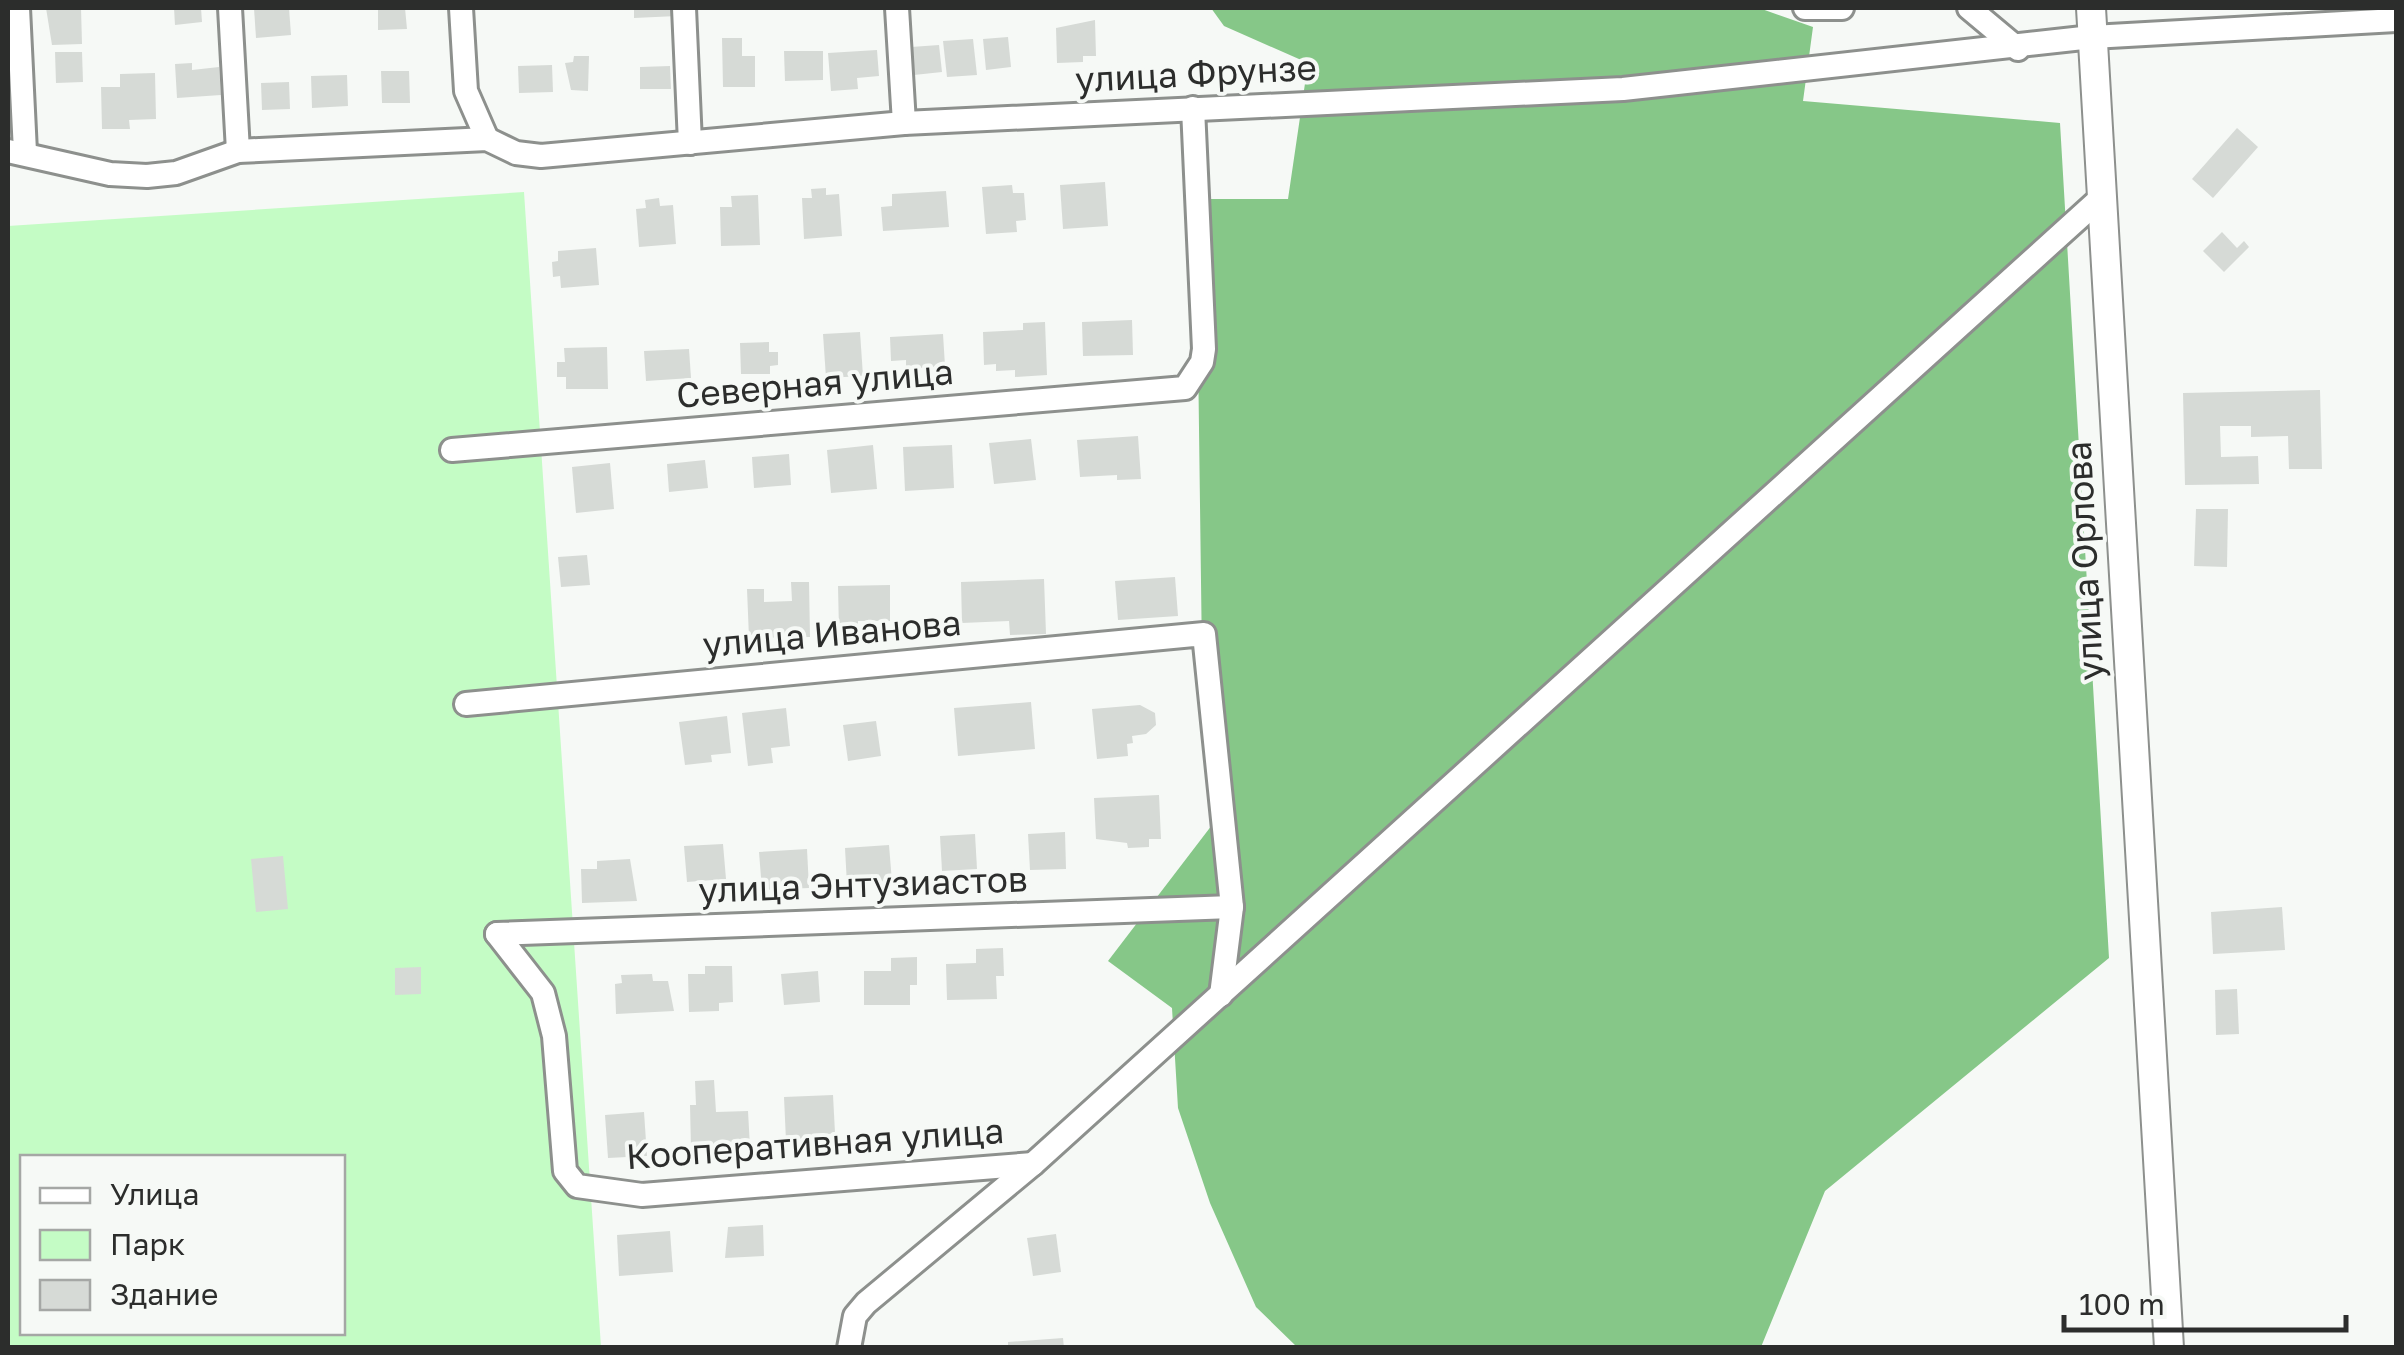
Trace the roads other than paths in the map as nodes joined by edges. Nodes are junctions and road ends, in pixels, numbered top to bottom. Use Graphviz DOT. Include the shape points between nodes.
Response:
graph roads {
  1 [pos="18,8"];
  2 [pos="230,8"];
  3 [pos="461,8"];
  4 [pos="684,8"];
  5 [pos="897,8"];
  6 [pos="1805,8"];
  7 [pos="1842,8"];
  8 [pos="1970,8"];
  9 [pos="2090,8"];
  10 [pos="2321,15"];
  11 [pos="2396,20"];
  12 [pos="2092,37"];
  13 [pos="2018,49"];
  14 [pos="1193,108"];
  15 [pos="904,123"];
  16 [pos="487,139"];
  17 [pos="690,143"];
  18 [pos="16,151"];
  19 [pos="238,151"];
  20 [pos="2102,197"];
  21 [pos="452,450"];
  22 [pos="466,704"];
  23 [pos="1232,907"];
  24 [pos="497,934"];
  25 [pos="1220,994"];
  26 [pos="1033,1164"];
  27 [pos="849,1348"];
  28 [pos="2169,1348"];
  1 -- 18 [label="street"];
  2 -- 19 [label="street"];
  3 -- 16 [label="street" via="466,91"];
  4 -- 17 [label="street"];
  5 -- 15 [label="street"];
  6 -- 7 [label="street"];
  8 -- 13 [label="street"];
  9 -- 12 [label="street, улица Орлова"];
  10 -- 11 [label="street, улица Фрунзе"];
  10 -- 12 [label="street, улица Фрунзе"];
  12 -- 13 [label="street, улица Фрунзе"];
  12 -- 20 [label="street, улица Орлова"];
  13 -- 14 [label="street, улица Фрунзе" via="1623,89"];
  14 -- 15 [label="street, улица Фрунзе"];
  14 -- 21 [label="street, Северная улица" via="1204,349 1185,388"];
  15 -- 17 [label="street, улица Фрунзе"];
  16 -- 17 [label="street, улица Фрунзе" via="516,154 541,156"];
  16 -- 19 [label="street, улица Фрунзе"];
  18 -- 19 [label="street, улица Фрунзе" via="147,176"];
  20 -- 25 [label="street"];
  20 -- 28 [label="street, улица Орлова"];
  22 -- 23 [label="street, улица Иванова" via="1204,634"];
  23 -- 24 [label="street, улица Энтузиастов"];
  23 -- 25 [label="street"];
  24 -- 26 [label="street, Кооперативная улица" via="542,994 554,1036 565,1171 577,1186 642,1194"];
  25 -- 26 [label="street"];
  26 -- 27 [label="street" via="866,1303 855,1316"];
}
